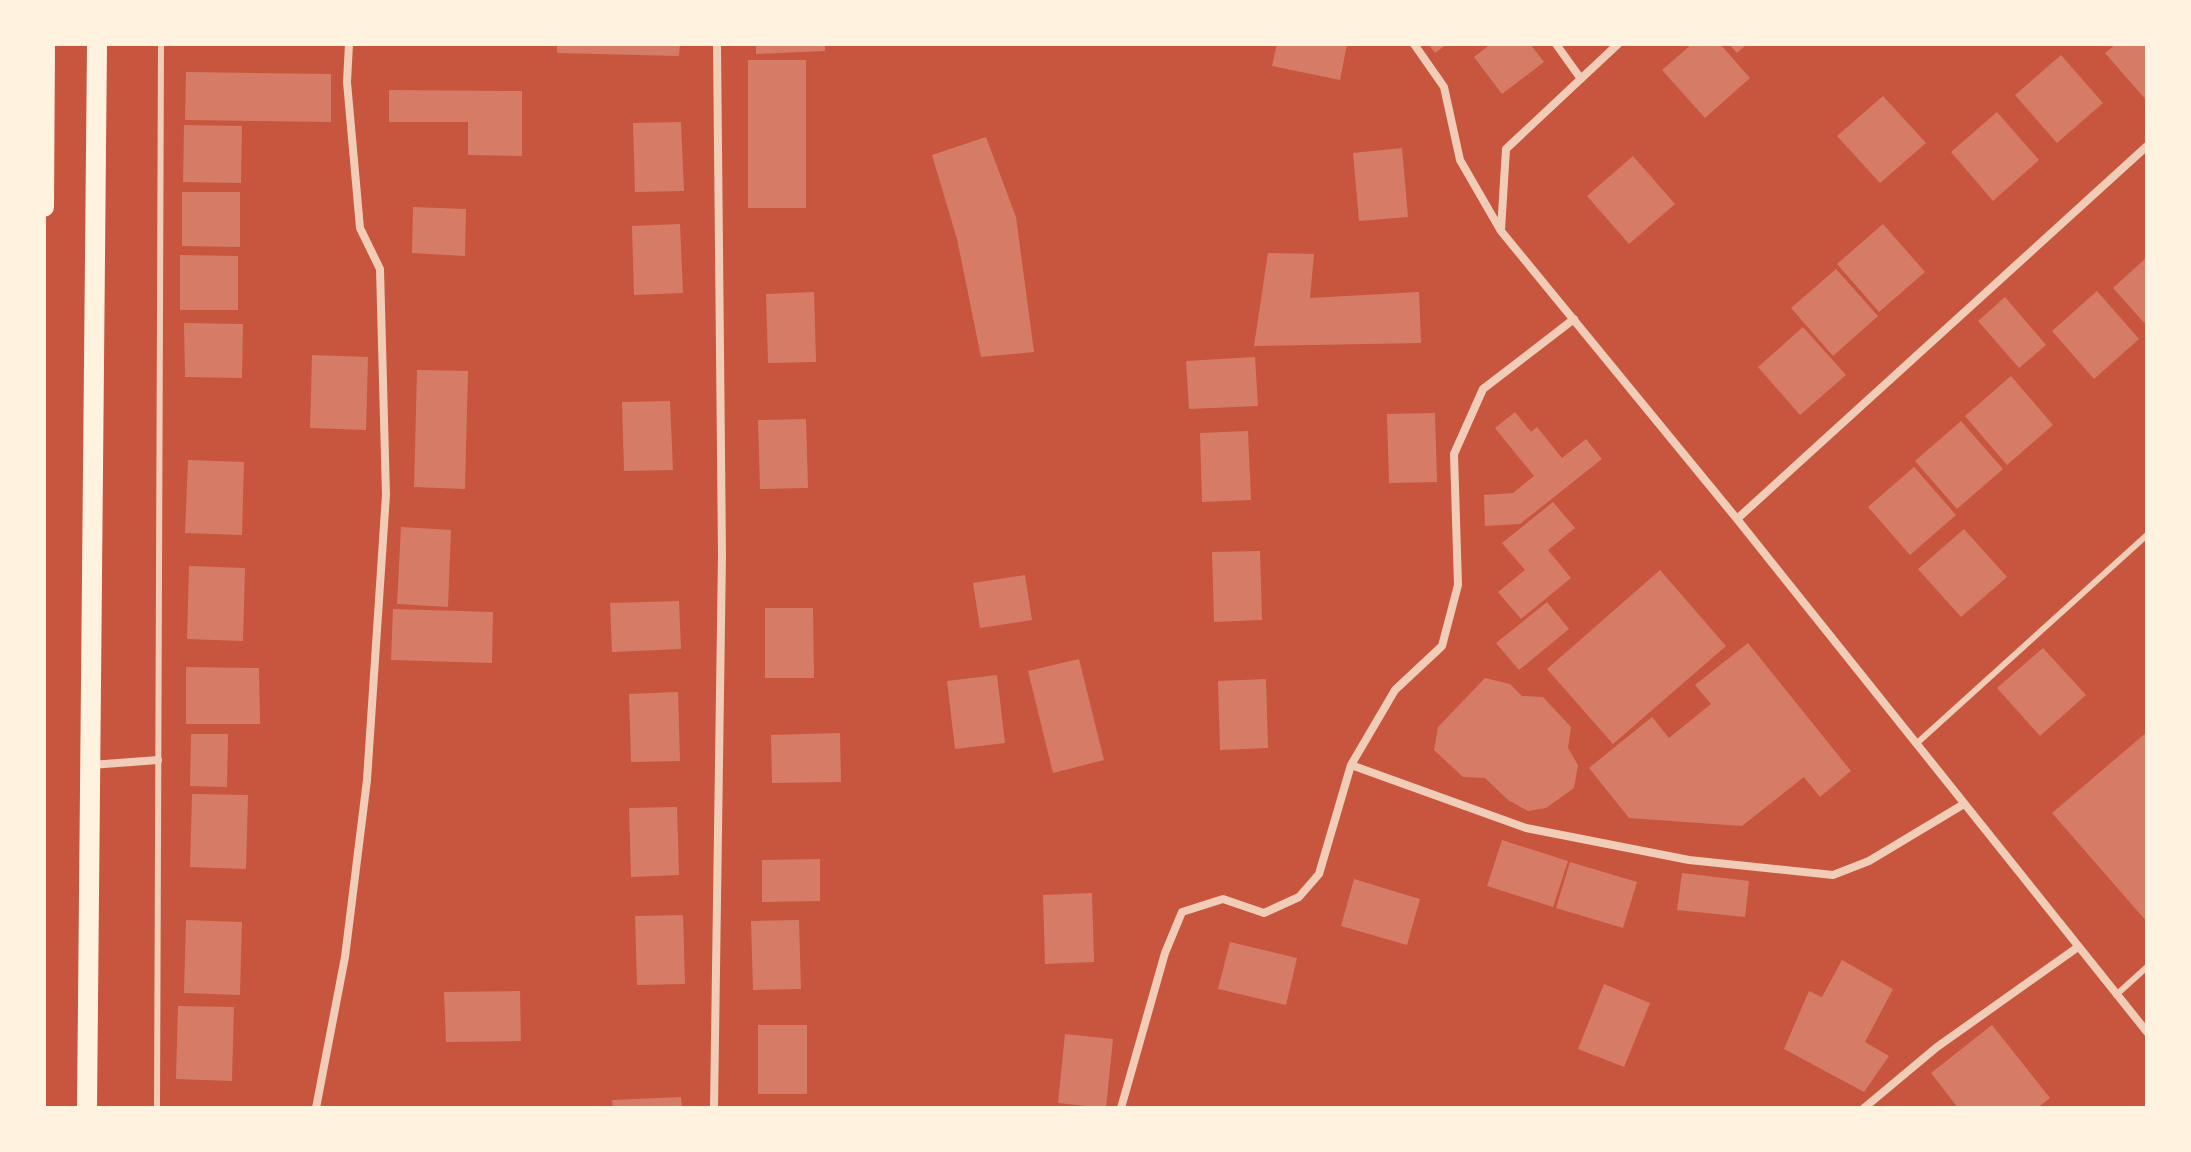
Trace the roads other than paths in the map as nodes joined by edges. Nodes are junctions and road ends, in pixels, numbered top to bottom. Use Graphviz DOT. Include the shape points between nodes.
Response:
graph roads {
  1 [pos="45,44"];
  2 [pos="97,44"];
  3 [pos="161,44"];
  4 [pos="349,44"];
  5 [pos="717,44"];
  6 [pos="1414,44"];
  7 [pos="1556,44"];
  8 [pos="1618,44"];
  9 [pos="1581,79"];
  10 [pos="2147,146"];
  11 [pos="44,207"];
  12 [pos="1501,231"];
  13 [pos="1574,319"];
  14 [pos="1737,519"];
  15 [pos="2147,535"];
  16 [pos="1916,744"];
  17 [pos="158,760"];
  18 [pos="90,765"];
  19 [pos="1351,765"];
  20 [pos="1964,804"];
  21 [pos="2078,947"];
  22 [pos="2147,967"];
  23 [pos="2116,995"];
  24 [pos="2147,1032"];
  25 [pos="87,1108"];
  26 [pos="157,1108"];
  27 [pos="316,1108"];
  28 [pos="714,1108"];
  29 [pos="1121,1108"];
  30 [pos="1864,1108"];
  1 -- 11 [label="main road"];
  2 -- 18 [label="main road"];
  3 -- 17 [label="lane"];
  4 -- 27 [label="street" via="347,82 360,228 380,269 386,495 367,780 345,957"];
  5 -- 28 [label="street" via="722,555"];
  6 -- 12 [label="street" via="1444,87 1460,160"];
  7 -- 9 [label="street"];
  8 -- 9 [label="street"];
  9 -- 12 [label="street" via="1506,149"];
  10 -- 14 [label="street"];
  12 -- 13 [label="street"];
  13 -- 14 [label="street"];
  13 -- 19 [label="street" via="1483,389 1454,454 1458,585 1442,646 1395,690"];
  14 -- 16 [label="street"];
  15 -- 16 [label="lane"];
  16 -- 20 [label="street"];
  17 -- 18 [label="street"];
  17 -- 26 [label="lane"];
  18 -- 25 [label="main road"];
  19 -- 20 [label="street" via="1526,828 1689,860 1833,875 1869,861"];
  19 -- 29 [label="street" via="1319,874 1299,897 1264,913 1223,899 1182,912 1165,953"];
  20 -- 21 [label="street"];
  21 -- 23 [label="street"];
  21 -- 30 [label="street" via="1937,1047"];
  22 -- 23 [label="lane"];
  23 -- 24 [label="street"];
}
